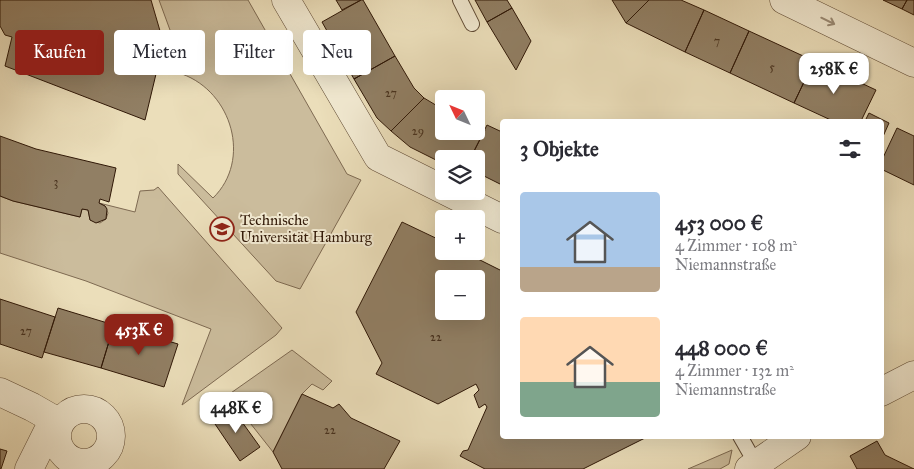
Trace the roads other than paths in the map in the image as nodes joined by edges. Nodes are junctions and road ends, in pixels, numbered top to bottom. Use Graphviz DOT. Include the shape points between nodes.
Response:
graph roads {
  1 [pos="286,0"];
  2 [pos="460,0"];
  3 [pos="784,0"];
  4 [pos="472,24"];
  5 [pos="914,63"];
  6 [pos="435,186"];
  7 [pos="463,200"];
  8 [pos="500,219"];
  9 [pos="914,375"];
  10 [pos="884,390"];
  11 [pos="0,392"];
  12 [pos="741,439"];
  13 [pos="793,439"];
  14 [pos="753,466"];
  15 [pos="29,469"];
  1 -- 6 [label="street" via="378,157"];
  2 -- 4 [label="lane"];
  3 -- 5 [label="street, one-way"];
  7 -- 8 [label="street"];
  9 -- 10 [label="street"];
  11 -- 15 [label="street" via="57,421"];
  12 -- 14 [label="lane"];
  13 -- 14 [label="street"];
}
